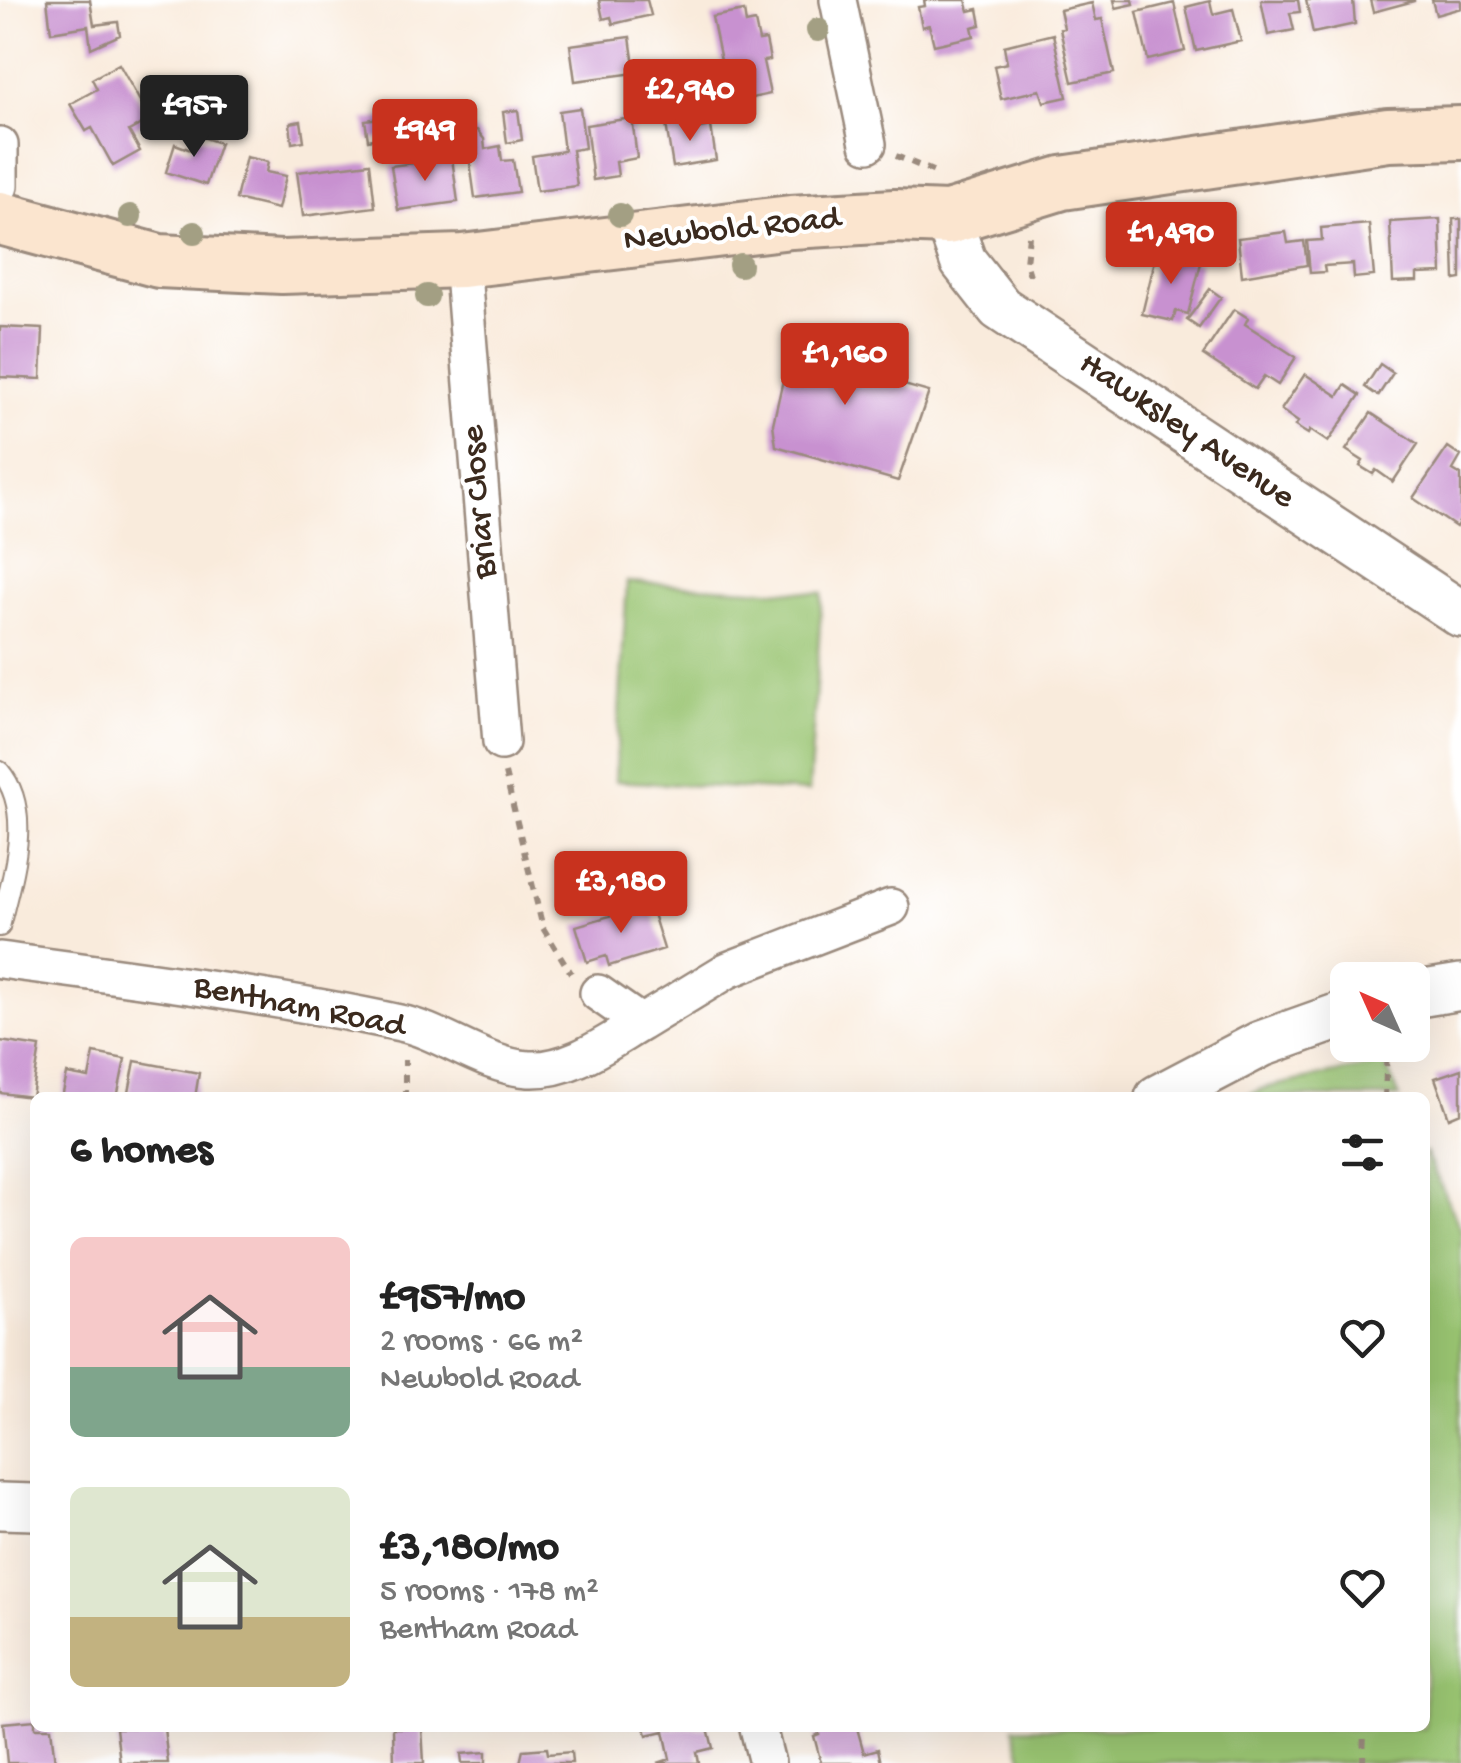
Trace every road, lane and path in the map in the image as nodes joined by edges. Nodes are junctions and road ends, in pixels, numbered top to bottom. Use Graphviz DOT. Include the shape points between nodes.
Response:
graph roads {
  1 [pos="838,0"];
  2 [pos="1461,133"];
  3 [pos="868,144"];
  4 [pos="0,145"];
  5 [pos="0,186"];
  6 [pos="0,218"];
  7 [pos="948,218"];
  8 [pos="1030,231"];
  9 [pos="462,261"];
  10 [pos="1052,342"];
  11 [pos="1461,614"];
  12 [pos="501,742"];
  13 [pos="0,770"];
  14 [pos="891,907"];
  15 [pos="0,927"];
  16 [pos="0,960"];
  17 [pos="1461,988"];
  18 [pos="1430,992"];
  19 [pos="598,993"];
  20 [pos="1330,1019"];
  21 [pos="641,1023"];
  22 [pos="1387,1062"];
  23 [pos="1170,1092"];
  24 [pos="1386,1092"];
  25 [pos="0,1506"];
  26 [pos="30,1507"];
  27 [pos="759,1732"];
  28 [pos="1364,1732"];
  29 [pos="767,1763"];
  30 [pos="1363,1763"];
  1 -- 3 [label="street"];
  2 -- 7 [label="main road, Newbold Road" via="1388,136 1062,183"];
  4 -- 5 [label="street"];
  6 -- 9 [label="main road, Newbold Road" via="159,261 282,267"];
  7 -- 9 [label="main road, Newbold Road" via="792,222"];
  7 -- 10 [label="street, Hawksley Avenue" via="963,261 1000,308"];
  8 -- 10 [label="path" via="1026,262"];
  9 -- 12 [label="street, Briar Close"];
  10 -- 11 [label="street, Hawksley Avenue"];
  12 -- 19 [label="path" via="543,928 568,970"];
  13 -- 15 [label="lane" via="15,793 17,826"];
  14 -- 21 [label="street, Bentham Road" via="728,970"];
  16 -- 21 [label="street, Bentham Road" via="406,1024 465,1052 526,1069 553,1068"];
  17 -- 18 [label="street"];
  19 -- 21 [label="street"];
  20 -- 23 [label="street" via="1262,1044"];
  22 -- 24 [label="path"];
  25 -- 26 [label="street"];
  27 -- 29 [label="street"];
  28 -- 30 [label="path"];
}
